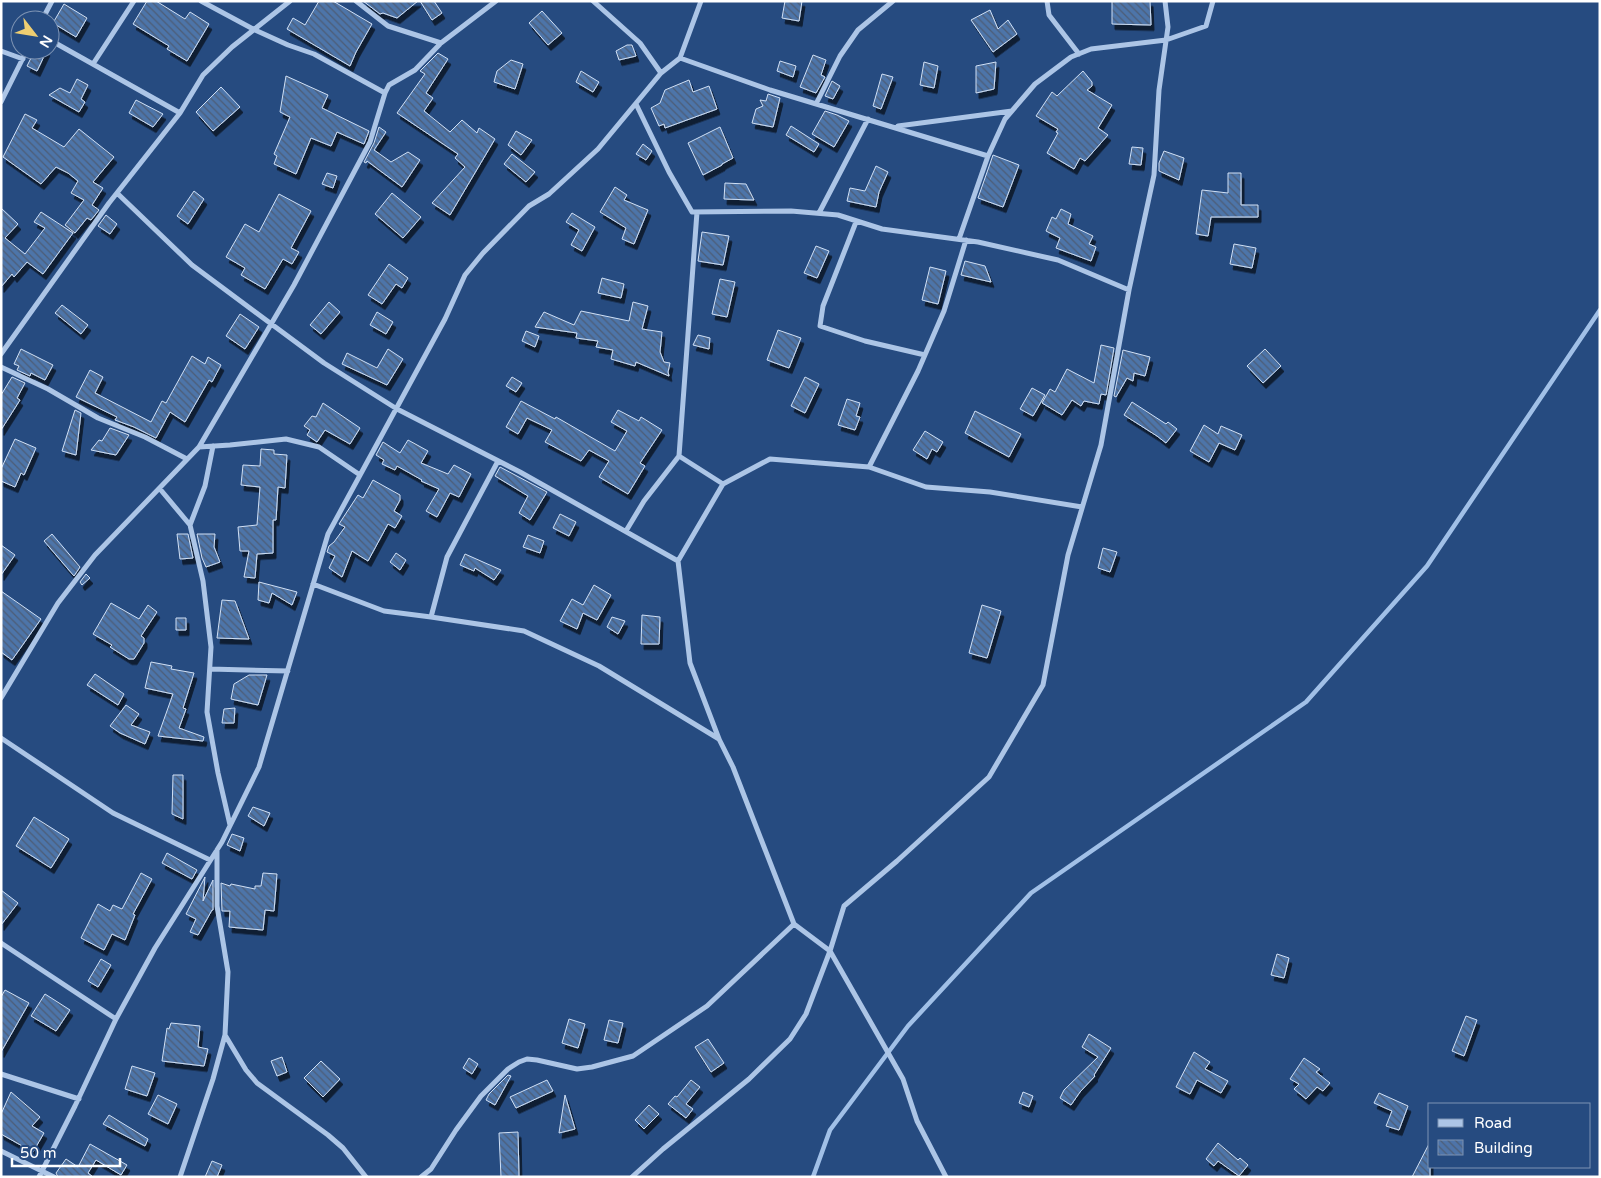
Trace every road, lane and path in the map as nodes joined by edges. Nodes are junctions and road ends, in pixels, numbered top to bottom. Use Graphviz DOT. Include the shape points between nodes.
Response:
graph roads {
  1 [pos="134,1"];
  2 [pos="201,1"];
  3 [pos="290,1"];
  4 [pos="356,1"];
  5 [pos="496,1"];
  6 [pos="593,1"];
  7 [pos="701,1"];
  8 [pos="893,1"];
  9 [pos="1047,1"];
  10 [pos="1165,1"];
  11 [pos="1213,1"];
  12 [pos="255,30"];
  13 [pos="1166,40"];
  14 [pos="441,44"];
  15 [pos="60,46"];
  16 [pos="1079,54"];
  17 [pos="680,58"];
  18 [pos="22,60"];
  19 [pos="93,64"];
  20 [pos="661,73"];
  21 [pos="385,93"];
  22 [pos="1,102"];
  23 [pos="636,104"];
  24 [pos="816,104"];
  25 [pos="1012,111"];
  26 [pos="180,113"];
  27 [pos="868,119"];
  28 [pos="895,127"];
  29 [pos="988,156"];
  30 [pos="116,193"];
  31 [pos="697,212"];
  32 [pos="819,214"];
  33 [pos="856,222"];
  34 [pos="959,239"];
  35 [pos="966,240"];
  36 [pos="1129,290"];
  37 [pos="271,323"];
  38 [pos="1,354"];
  39 [pos="925,355"];
  40 [pos="1,368"];
  41 [pos="397,409"];
  42 [pos="213,446"];
  43 [pos="199,447"];
  44 [pos="679,456"];
  45 [pos="187,459"];
  46 [pos="498,461"];
  47 [pos="869,467"];
  48 [pos="360,475"];
  49 [pos="723,484"];
  50 [pos="160,489"];
  51 [pos="1082,507"];
  52 [pos="190,525"];
  53 [pos="626,531"];
  54 [pos="678,561"];
  55 [pos="313,584"];
  56 [pos="431,617"];
  57 [pos="210,669"];
  58 [pos="288,671"];
  59 [pos="1,698"];
  60 [pos="1,738"];
  61 [pos="719,739"];
  62 [pos="230,826"];
  63 [pos="217,850"];
  64 [pos="210,860"];
  65 [pos="794,924"];
  66 [pos="1,943"];
  67 [pos="830,951"];
  68 [pos="116,1019"];
  69 [pos="225,1034"];
  70 [pos="1,1074"];
  71 [pos="79,1099"];
  72 [pos="1,1151"];
  73 [pos="41,1174"];
  74 [pos="54,1177"];
  75 [pos="180,1177"];
  76 [pos="366,1177"];
  77 [pos="421,1177"];
  78 [pos="632,1177"];
  79 [pos="946,1177"];
  1 -- 19 [label="street"];
  2 -- 12 [label="street"];
  3 -- 12 [label="street"];
  4 -- 14 [label="street" via="388,26"];
  5 -- 14 [label="street"];
  6 -- 20 [label="street" via="640,43"];
  7 -- 17 [label="street"];
  8 -- 24 [label="street" via="858,30 840,56"];
  9 -- 16 [label="street" via="1049,15"];
  10 -- 13 [label="street"];
  11 -- 13 [label="street" via="1206,26"];
  12 -- 21 [label="street" via="314,54"];
  12 -- 26 [label="street" via="203,75"];
  13 -- 16 [label="street" via="1091,49"];
  13 -- 36 [label="street" via="1159,90 1154,175"];
  14 -- 21 [label="street" via="415,70 389,85"];
  15 -- 19 [label="street"];
  16 -- 25 [label="street" via="1035,84"];
  17 -- 20 [label="street"];
  17 -- 24 [label="street"];
  18 -- 22 [label="street"];
  19 -- 26 [label="street"];
  20 -- 23 [label="street"];
  21 -- 37 [label="street" via="370,142"];
  23 -- 31 [label="street" via="692,212"];
  23 -- 41 [label="street" via="598,149 549,194 529,206 465,275"];
  24 -- 27 [label="street"];
  25 -- 28 [label="street"];
  25 -- 29 [label="street"];
  26 -- 30 [label="street"];
  27 -- 28 [label="street"];
  27 -- 32 [label="street"];
  28 -- 29 [label="street"];
  29 -- 34 [label="street"];
  30 -- 37 [label="street" via="192,265"];
  30 -- 38 [label="street"];
  31 -- 32 [label="street" via="791,211"];
  31 -- 44 [label="street"];
  32 -- 33 [label="street" via="838,215"];
  33 -- 34 [label="street" via="882,229"];
  33 -- 39 [label="street" via="823,306 820,326"];
  34 -- 35 [label="street"];
  35 -- 36 [label="street" via="1058,260"];
  35 -- 39 [label="street" via="944,311"];
  36 -- 51 [label="street" via="1101,445"];
  37 -- 41 [label="street" via="324,363"];
  37 -- 43 [label="street"];
  39 -- 47 [label="street"];
  40 -- 45 [label="street"];
  41 -- 46 [label="street"];
  41 -- 48 [label="street"];
  42 -- 43 [label="street"];
  42 -- 48 [label="street" via="286,439 319,447"];
  42 -- 52 [label="street" via="205,486"];
  43 -- 45 [label="street"];
  44 -- 49 [label="street"];
  44 -- 53 [label="street" via="644,501"];
  45 -- 50 [label="street"];
  46 -- 53 [label="street"];
  46 -- 56 [label="street" via="447,557"];
  47 -- 49 [label="street" via="770,459"];
  47 -- 51 [label="street" via="926,487 990,492"];
  48 -- 55 [label="street" via="328,534"];
  49 -- 54 [label="street"];
  50 -- 52 [label="street"];
  50 -- 59 [label="street" via="95,555 58,603"];
  51 -- 67 [label="street" via="1068,556 1043,684 990,777 844,906"];
  52 -- 57 [label="street" via="203,581 211,647"];
  53 -- 54 [label="street"];
  54 -- 61 [label="street" via="690,663"];
  55 -- 56 [label="street" via="384,611"];
  55 -- 58 [label="street"];
  56 -- 61 [label="street" via="524,631 599,666"];
  57 -- 58 [label="street"];
  57 -- 62 [label="street" via="207,712"];
  58 -- 62 [label="street" via="259,767"];
  60 -- 64 [label="street" via="113,813"];
  61 -- 65 [label="street"];
  62 -- 63 [label="street"];
  63 -- 64 [label="street"];
  63 -- 69 [label="street" via="217,906 228,972"];
  64 -- 68 [label="street"];
  65 -- 67 [label="street"];
  65 -- 77 [label="street" via="707,1006 633,1056 577,1068 527,1059 508,1069 481,1096 431,1169"];
  66 -- 68 [label="street"];
  67 -- 78 [label="street" via="806,1014 790,1039 749,1079"];
  67 -- 79 [label="street" via="903,1079 917,1121"];
  68 -- 71 [label="street"];
  69 -- 75 [label="street" via="214,1079"];
  69 -- 76 [label="street" via="246,1070 258,1083 343,1148"];
  70 -- 71 [label="street"];
  71 -- 73 [label="street"];
  72 -- 73 [label="street"];
  73 -- 74 [label="street"];
}
